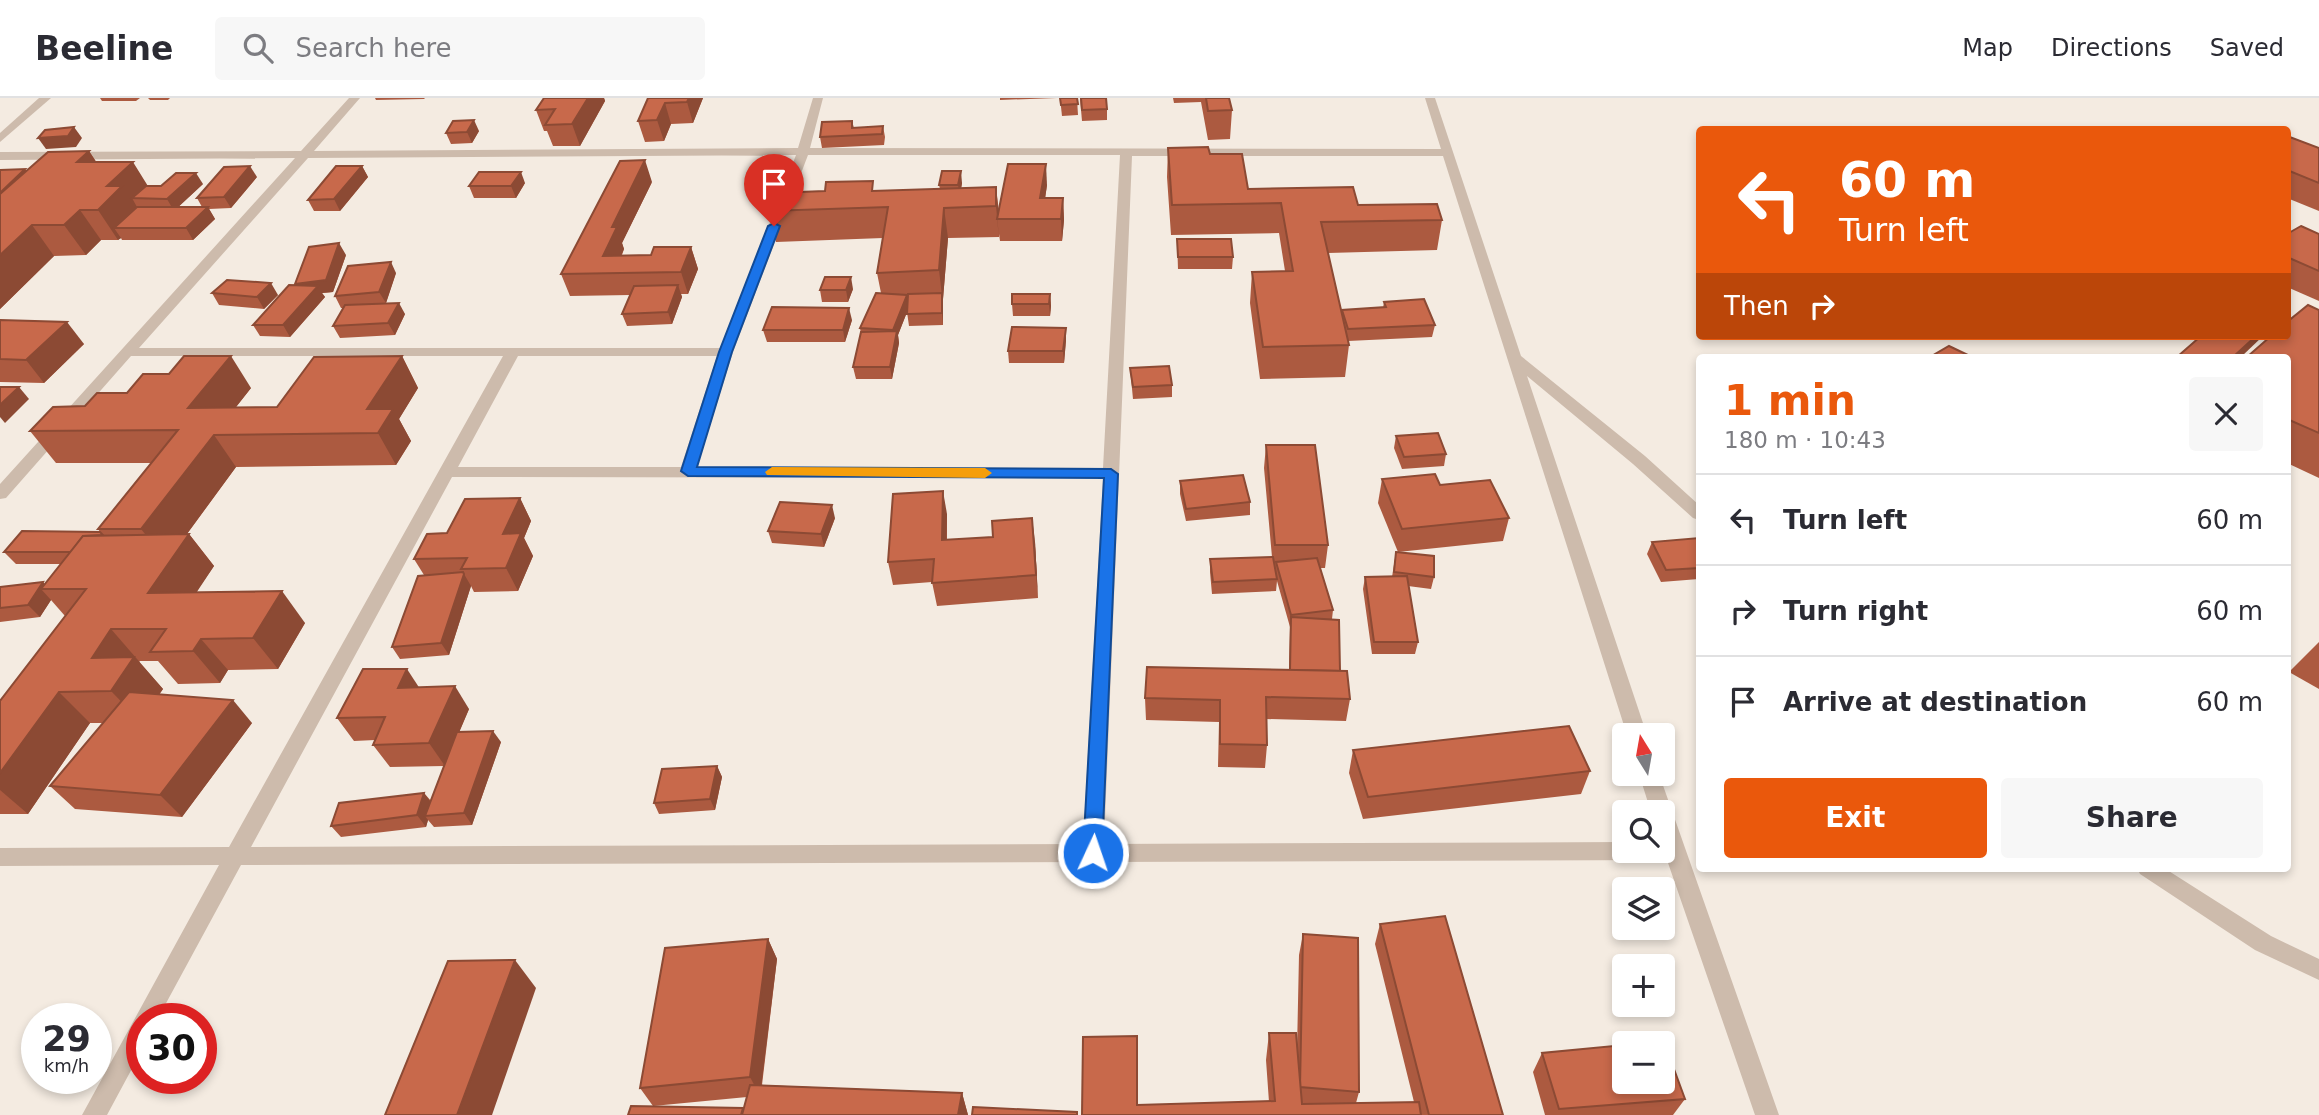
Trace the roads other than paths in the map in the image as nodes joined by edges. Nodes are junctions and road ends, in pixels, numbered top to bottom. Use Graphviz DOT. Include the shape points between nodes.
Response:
graph roads {
  1 [pos="46,98"];
  2 [pos="355,98"];
  3 [pos="818,98"];
  4 [pos="1430,98"];
  5 [pos="0,139"];
  6 [pos="803,151"];
  7 [pos="1126,152"];
  8 [pos="309,153"];
  9 [pos="1449,153"];
  10 [pos="0,156"];
  11 [pos="129,352"];
  12 [pos="513,352"];
  13 [pos="726,352"];
  14 [pos="1515,358"];
  15 [pos="688,471"];
  16 [pos="446,472"];
  17 [pos="1111,474"];
  18 [pos="0,494"];
  19 [pos="1696,511"];
  20 [pos="1632,723"];
  21 [pos="1612,851"];
  22 [pos="1093,853"];
  23 [pos="1675,854"];
  24 [pos="234,856"];
  25 [pos="0,857"];
  26 [pos="2153,872"];
  27 [pos="2319,971"];
  28 [pos="154,1003"];
  29 [pos="126,1056"];
  30 [pos="94,1115"];
  31 [pos="1767,1115"];
  1 -- 5 [label="street"];
  2 -- 8 [label="street"];
  3 -- 6 [label="street"];
  4 -- 9 [label="street"];
  6 -- 7 [label="street"];
  6 -- 8 [label="street"];
  6 -- 13 [label="street"];
  7 -- 9 [label="street"];
  7 -- 17 [label="street"];
  8 -- 10 [label="street"];
  8 -- 11 [label="street"];
  9 -- 14 [label="street"];
  11 -- 12 [label="street"];
  11 -- 18 [label="street"];
  12 -- 13 [label="street"];
  12 -- 16 [label="street"];
  13 -- 15 [label="street"];
  14 -- 19 [label="street"];
  14 -- 20 [label="street"];
  15 -- 16 [label="street"];
  15 -- 17 [label="street"];
  16 -- 24 [label="street"];
  17 -- 22 [label="street"];
  21 -- 22 [label="street"];
  22 -- 24 [label="street"];
  23 -- 31 [label="street"];
  24 -- 25 [label="street"];
  24 -- 28 [label="street"];
  26 -- 27 [label="street" via="2263,943"];
  29 -- 30 [label="street"];
}
